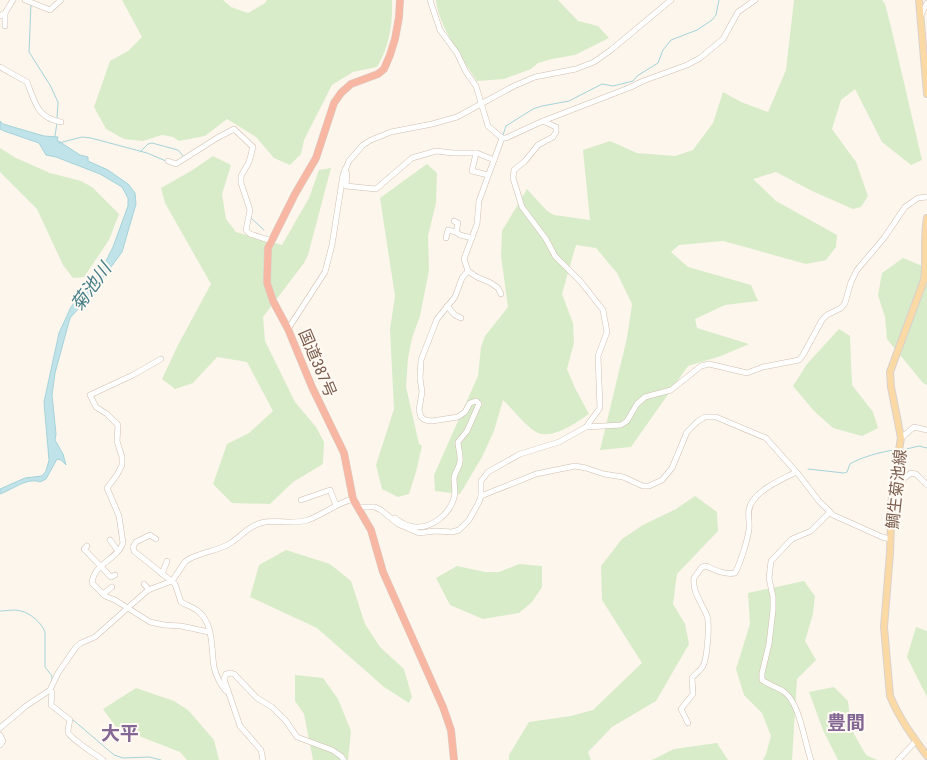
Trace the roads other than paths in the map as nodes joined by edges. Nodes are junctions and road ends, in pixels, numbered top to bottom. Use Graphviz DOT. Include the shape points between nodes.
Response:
graph roads {
  1 [pos="13,0"];
  2 [pos="25,0"];
  3 [pos="61,0"];
  4 [pos="400,0"];
  5 [pos="430,0"];
  6 [pos="671,0"];
  7 [pos="756,0"];
  8 [pos="919,0"];
  9 [pos="927,3"];
  10 [pos="2,14"];
  11 [pos="921,16"];
  12 [pos="5,26"];
  13 [pos="0,67"];
  14 [pos="927,94"];
  15 [pos="482,104"];
  16 [pos="543,121"];
  17 [pos="61,122"];
  18 [pos="502,138"];
  19 [pos="476,153"];
  20 [pos="494,160"];
  21 [pos="168,161"];
  22 [pos="345,169"];
  23 [pos="488,175"];
  24 [pos="927,197"];
  25 [pos="927,218"];
  26 [pos="454,221"];
  27 [pos="456,232"];
  28 [pos="446,238"];
  29 [pos="472,238"];
  30 [pos="272,241"];
  31 [pos="468,271"];
  32 [pos="501,294"];
  33 [pos="448,306"];
  34 [pos="461,318"];
  35 [pos="288,329"];
  36 [pos="161,359"];
  37 [pos="586,427"];
  38 [pos="927,430"];
  39 [pos="901,438"];
  40 [pos="796,472"];
  41 [pos="927,485"];
  42 [pos="894,486"];
  43 [pos="481,496"];
  44 [pos="353,499"];
  45 [pos="301,500"];
  46 [pos="336,505"];
  47 [pos="357,507"];
  48 [pos="830,512"];
  49 [pos="392,519"];
  50 [pos="156,539"];
  51 [pos="890,539"];
  52 [pos="110,540"];
  53 [pos="87,546"];
  54 [pos="133,547"];
  55 [pos="120,549"];
  56 [pos="167,560"];
  57 [pos="100,566"];
  58 [pos="162,574"];
  59 [pos="115,575"];
  60 [pos="172,581"];
  61 [pos="144,584"];
  62 [pos="112,587"];
  63 [pos="149,590"];
  64 [pos="103,594"];
  65 [pos="128,608"];
  66 [pos="210,632"];
  67 [pos="50,690"];
  68 [pos="235,710"];
  69 [pos="688,723"];
  70 [pos="0,728"];
  71 [pos="0,735"];
  72 [pos="916,741"];
  73 [pos="0,745"];
  74 [pos="927,756"];
  75 [pos="103,760"];
  76 [pos="262,760"];
  77 [pos="344,760"];
  78 [pos="454,760"];
  79 [pos="811,760"];
  80 [pos="898,760"];
  1 -- 10 [label="street"];
  2 -- 3 [label="street" via="50,10"];
  4 -- 30 [label="highway, 国道387号" via="387,64 378,74 352,84 337,98 316,158"];
  5 -- 15 [label="street" via="440,30 476,86"];
  6 -- 15 [label="street" via="594,62 535,77"];
  7 -- 16 [label="street" via="738,12 723,38 700,58"];
  8 -- 11 [label="main road"];
  9 -- 11 [label="street"];
  10 -- 12 [label="street"];
  11 -- 14 [label="main road"];
  13 -- 17 [label="street" via="27,82 36,105 46,117"];
  15 -- 18 [label="street" via="488,126"];
  15 -- 22 [label="street" via="445,121 391,132 371,140 355,153"];
  16 -- 18 [label="street"];
  16 -- 37 [label="street" via="556,127 556,132 514,170 513,178 522,208 546,238 555,256 603,310 607,332 598,356 600,408"];
  18 -- 20 [label="street"];
  19 -- 20 [label="street"];
  19 -- 22 [label="street" via="436,151 412,158 376,189 346,186 348,174"];
  19 -- 23 [label="street" via="472,171"];
  20 -- 23 [label="street"];
  21 -- 30 [label="street" via="176,164 234,129 253,147 241,176 250,210 246,230"];
  22 -- 35 [label="street" via="325,272"];
  23 -- 29 [label="street"];
  24 -- 37 [label="street" via="918,198 905,207 857,270 845,303 822,320 799,360 763,366 747,373 709,364 701,366 671,390 645,396 621,425"];
  25 -- 39 [label="main road, 鯛生菊池線" via="924,280 890,372"];
  26 -- 27 [label="street" via="458,223"];
  27 -- 28 [label="street" via="448,230"];
  27 -- 29 [label="street"];
  29 -- 31 [label="street" via="464,259"];
  30 -- 35 [label="highway, 国道387号" via="268,248 267,283"];
  31 -- 32 [label="street" via="491,283"];
  31 -- 33 [label="street"];
  33 -- 34 [label="street"];
  33 -- 49 [label="street" via="437,319 421,360 419,410 428,422 458,417 473,401 479,404 478,408 458,442 461,460 454,474 455,494 449,510 426,526 410,526"];
  35 -- 44 [label="highway, 国道387号" via="344,453"];
  36 -- 55 [label="street" via="90,395 96,407 118,425 117,441 122,465 106,488 118,516 124,543"];
  37 -- 43 [label="street" via="559,442 520,454 488,472 481,481"];
  38 -- 39 [label="street" via="914,427"];
  39 -- 42 [label="main road, 鯛生菊池線"];
  40 -- 43 [label="street" via="766,438 711,416 698,420 687,432 672,468 662,480 649,486 575,466 536,474"];
  40 -- 48 [label="street"];
  40 -- 69 [label="street" via="765,489 751,503 748,534 734,574 706,566 694,578 708,630 704,664 692,678 693,694 681,709"];
  41 -- 42 [label="street" via="911,473"];
  42 -- 51 [label="main road, 鯛生菊池線"];
  43 -- 49 [label="street" via="469,520 452,532 418,533"];
  44 -- 46 [label="street"];
  44 -- 47 [label="highway, 国道387号"];
  45 -- 46 [label="street" via="330,490"];
  46 -- 60 [label="street" via="300,522 255,524 228,544 189,558"];
  47 -- 49 [label="street" via="375,507"];
  47 -- 78 [label="highway, 国道387号" via="371,530 383,572 443,707 451,730"];
  48 -- 51 [label="street"];
  48 -- 79 [label="street" via="811,531 792,539 771,561 768,578 773,610 762,680 790,698 798,713"];
  50 -- 54 [label="street" via="150,535"];
  51 -- 72 [label="main road, 鯛生菊池線" via="884,627 888,688 894,706"];
  52 -- 55 [label="street"];
  53 -- 57 [label="street" via="84,549"];
  54 -- 55 [label="street"];
  54 -- 58 [label="street"];
  55 -- 57 [label="street"];
  56 -- 58 [label="street"];
  57 -- 59 [label="street" via="111,577"];
  57 -- 64 [label="street" via="92,583"];
  58 -- 60 [label="street"];
  60 -- 63 [label="street"];
  60 -- 66 [label="street" via="181,602 199,612"];
  61 -- 63 [label="street"];
  62 -- 64 [label="street"];
  63 -- 65 [label="street"];
  64 -- 65 [label="street"];
  65 -- 66 [label="street" via="150,622"];
  65 -- 67 [label="street" via="95,636 76,647"];
  66 -- 68 [label="street" via="214,668"];
  67 -- 70 [label="street"];
  67 -- 75 [label="street" via="52,705 70,720 68,732 71,738"];
  68 -- 76 [label="street" via="240,726 261,750"];
  68 -- 77 [label="street" via="224,679 231,673 257,698 272,707 297,737 332,750"];
  71 -- 73 [label="street" via="3,740"];
  72 -- 74 [label="main road, 鯛生菊池線"];
  72 -- 80 [label="street"];
}
